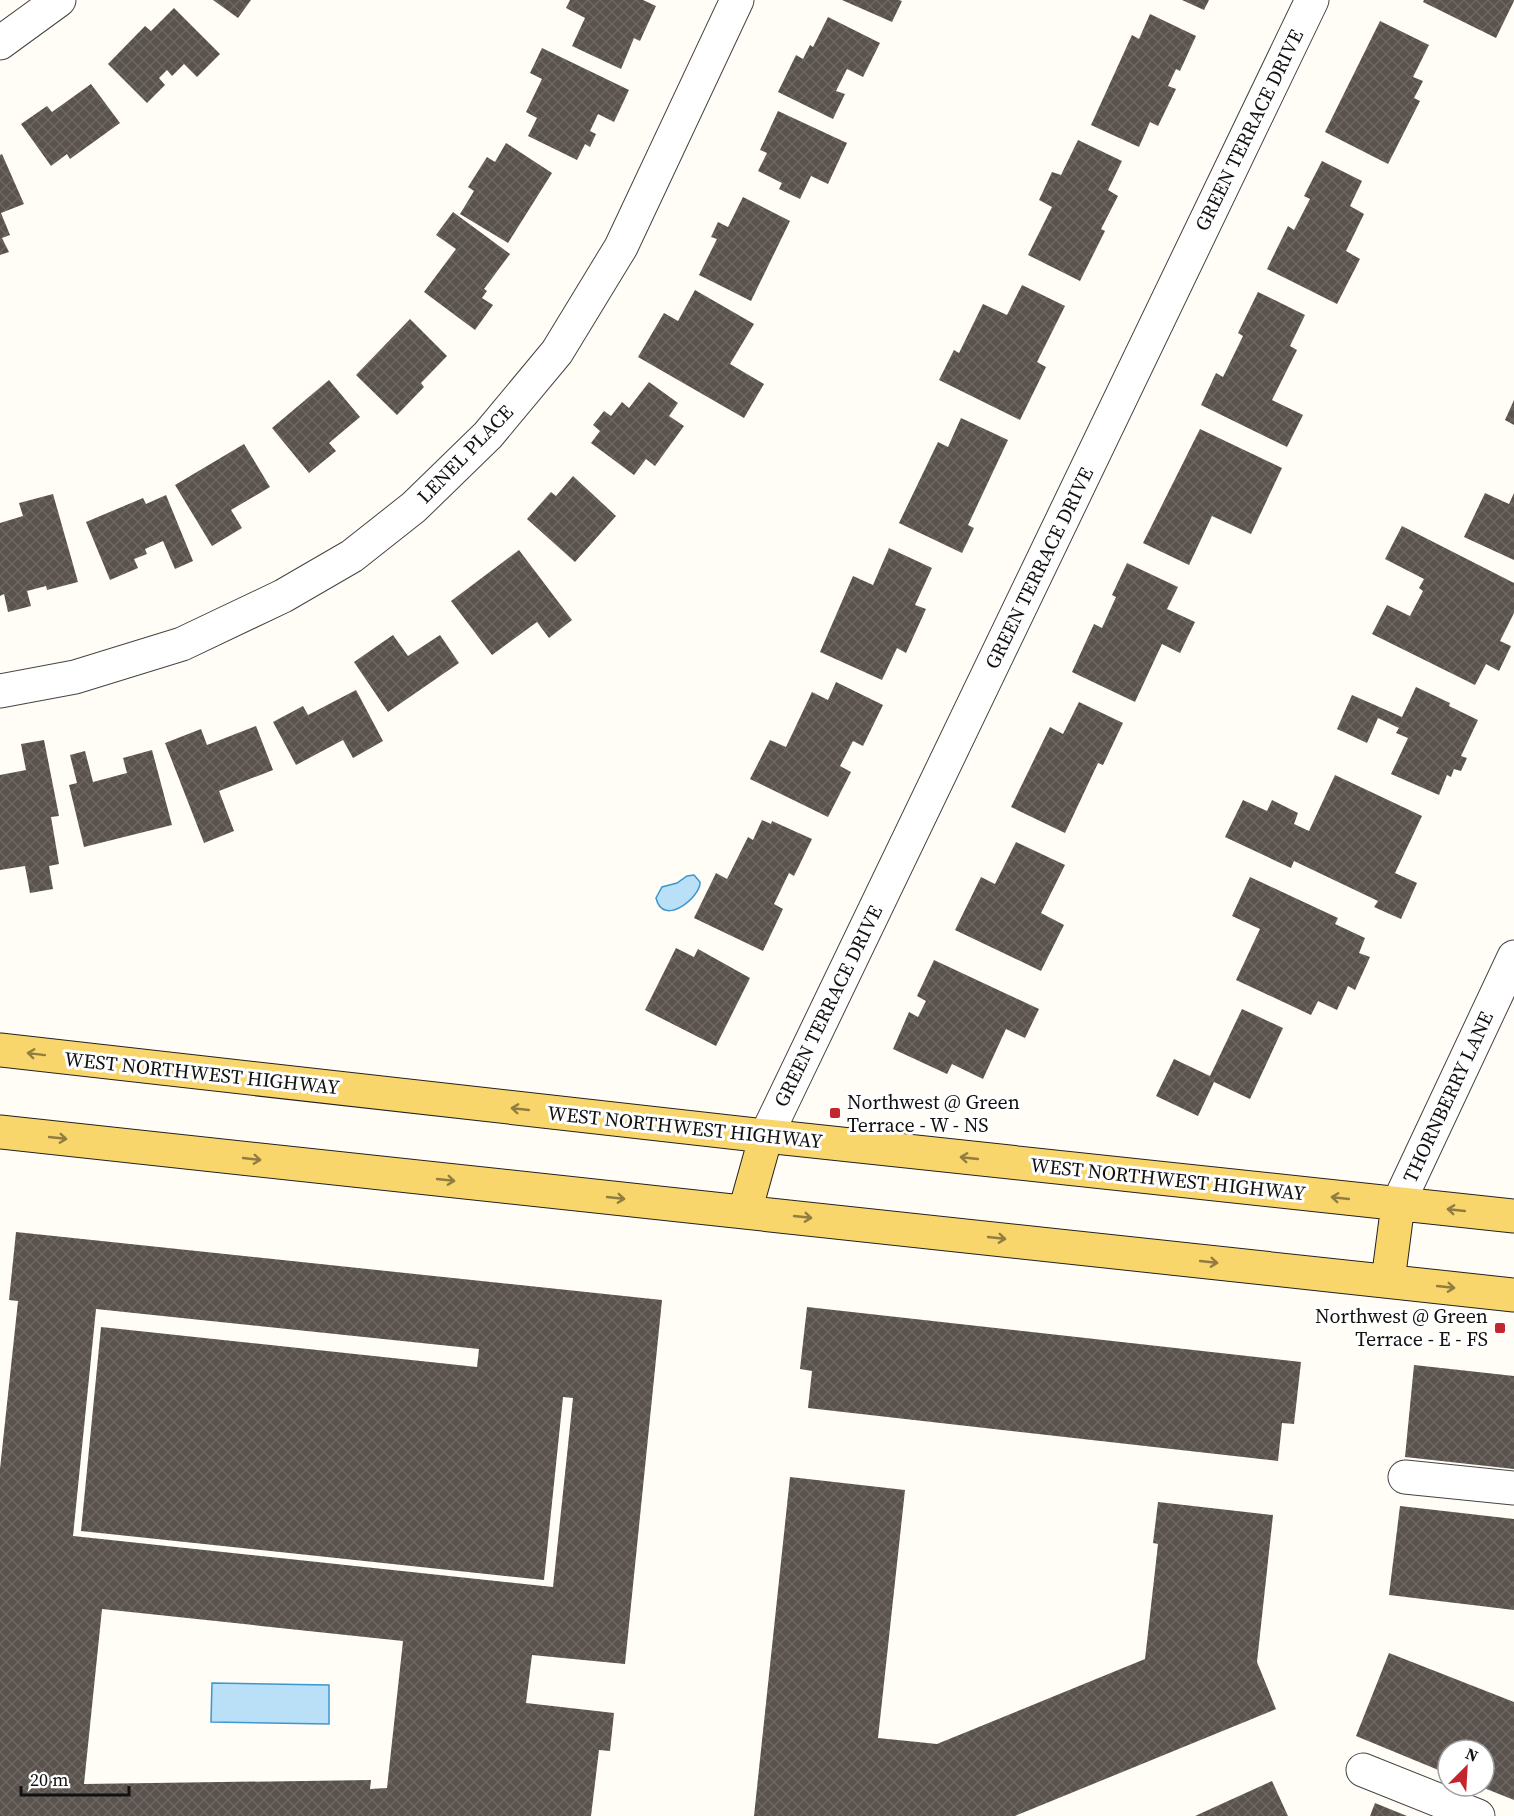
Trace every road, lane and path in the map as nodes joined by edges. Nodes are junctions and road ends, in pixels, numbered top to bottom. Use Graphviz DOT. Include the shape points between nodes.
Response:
graph roads {
  1 [pos="59,0"];
  2 [pos="737,0"];
  3 [pos="1312,0"];
  4 [pos="0,44"];
  5 [pos="0,692"];
  6 [pos="1514,957"];
  7 [pos="0,1050"];
  8 [pos="0,1132"];
  9 [pos="766,1136"];
  10 [pos="1398,1204"];
  11 [pos="745,1211"];
  12 [pos="1514,1216"];
  13 [pos="1388,1281"];
  14 [pos="1514,1294"];
  15 [pos="1405,1477"];
  16 [pos="1514,1488"];
  17 [pos="1363,1770"];
  18 [pos="1478,1816"];
  1 -- 4 [label="street"];
  2 -- 5 [label="street, LENEL PLACE" via="621,247 557,352 488,435 414,507 352,556 283,596 182,644 75,677"];
  3 -- 9 [label="street, GREEN TERRACE DRIVE"];
  6 -- 10 [label="street, THORNBERRY LANE"];
  9 -- 7 [label="main road, WEST NORTHWEST HIGHWAY, one-way"];
  8 -- 11 [label="main road, one-way"];
  10 -- 9 [label="main road, WEST NORTHWEST HIGHWAY, one-way"];
  9 -- 11 [label="main road"];
  12 -- 10 [label="main road, WEST NORTHWEST HIGHWAY, one-way"];
  10 -- 13 [label="main road"];
  11 -- 13 [label="main road, one-way"];
  13 -- 14 [label="main road, one-way"];
  15 -- 16 [label="street"];
  17 -- 18 [label="street"];
}
